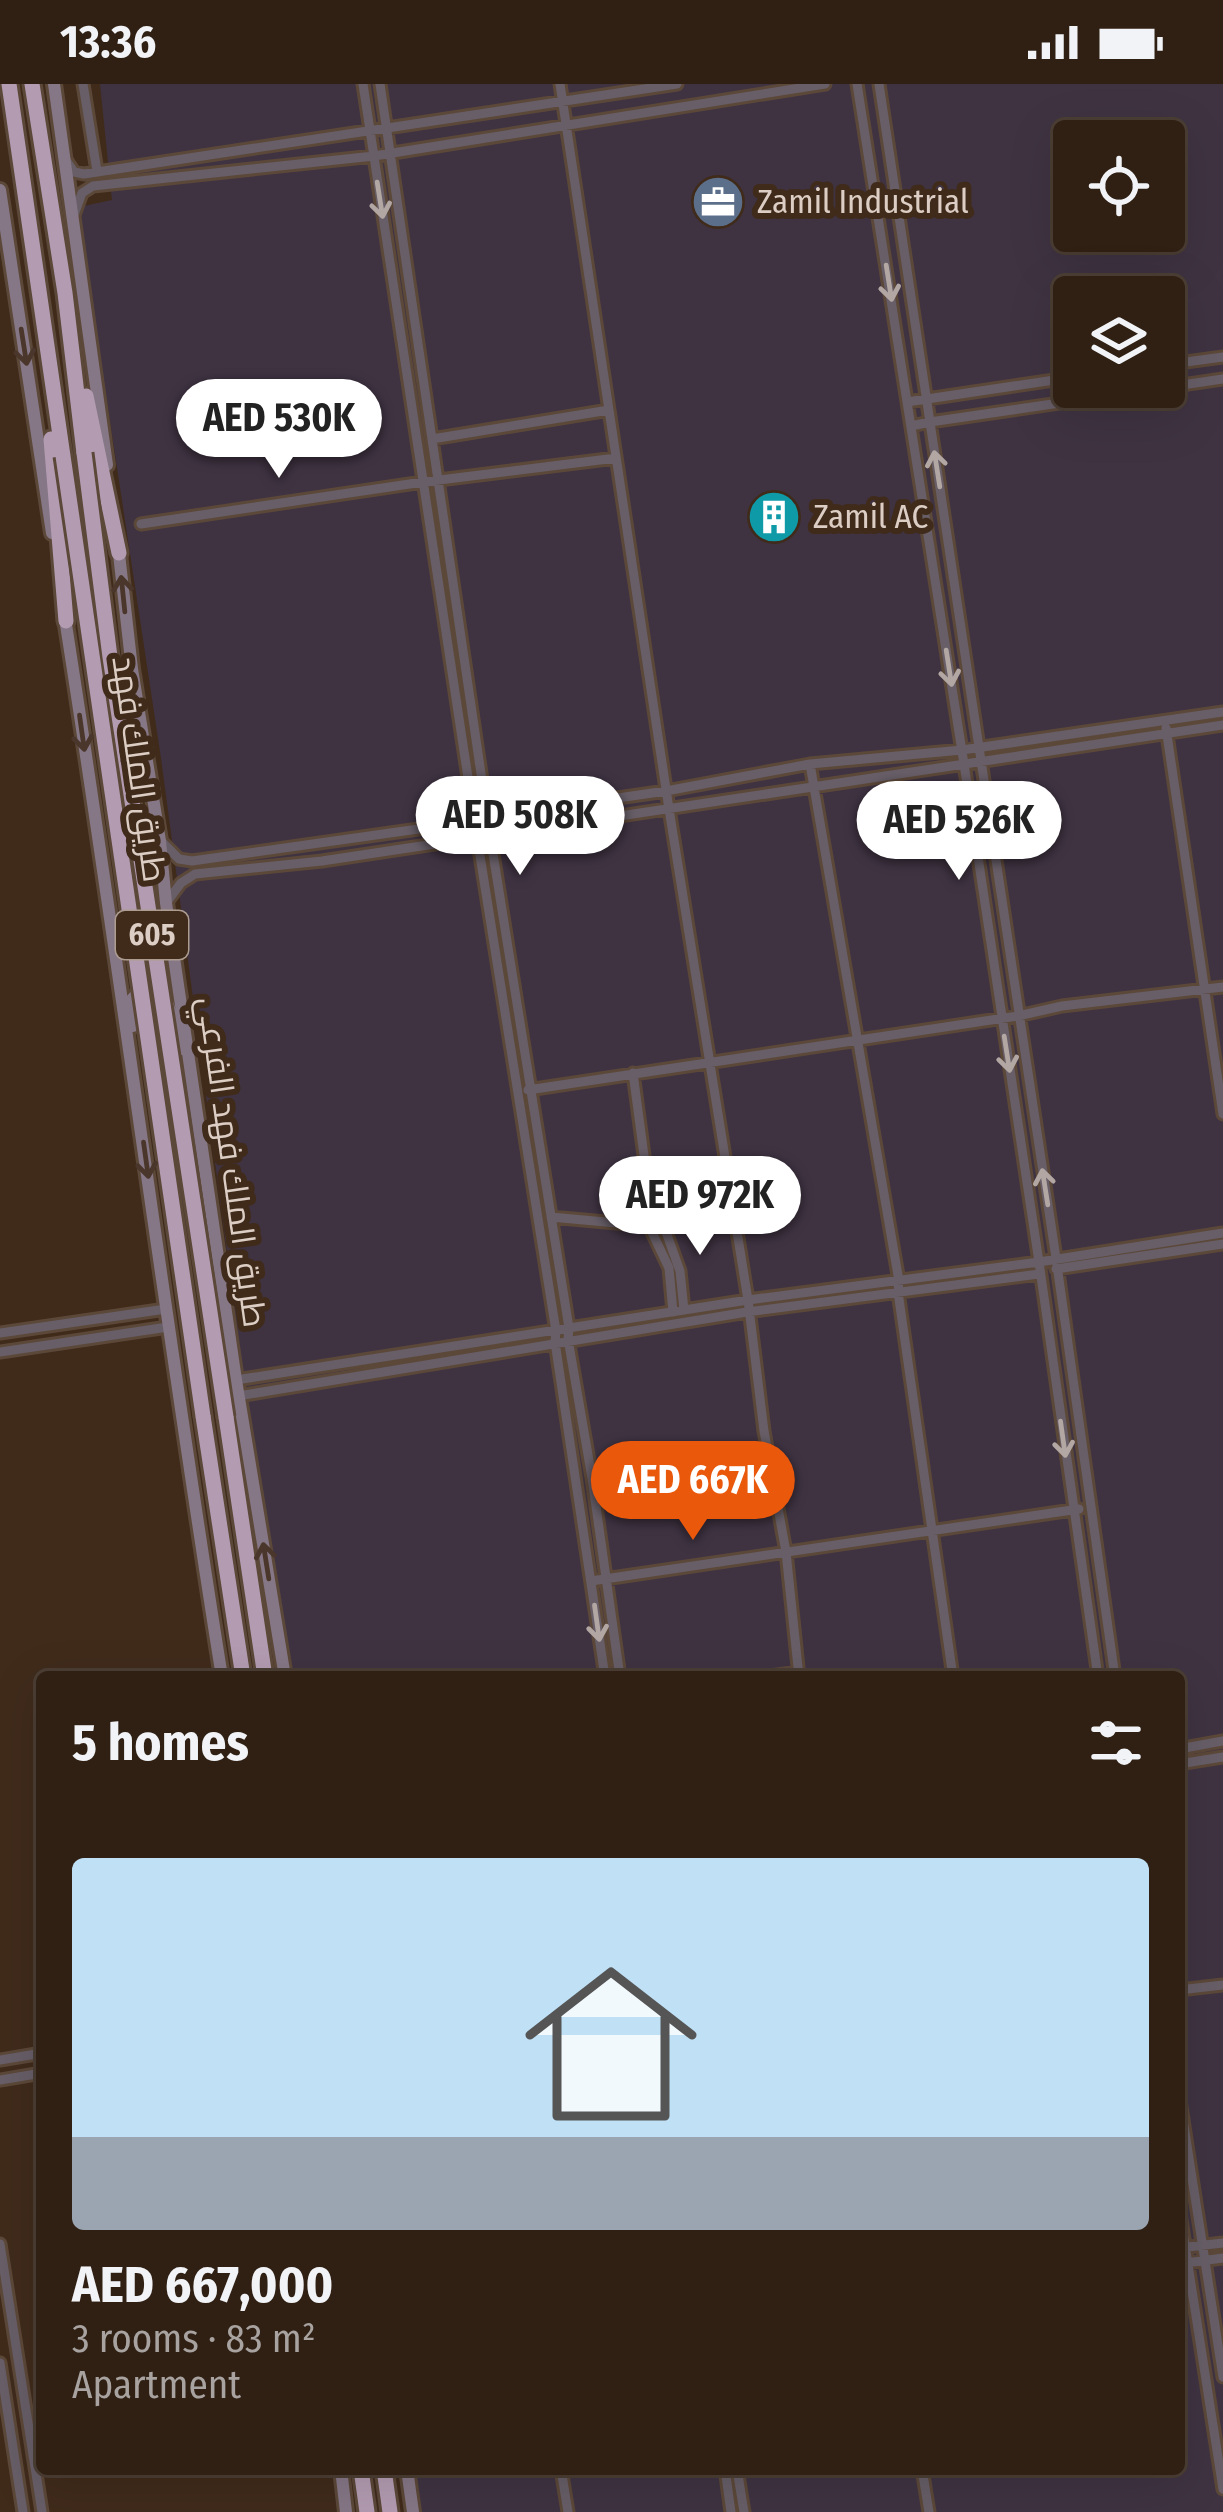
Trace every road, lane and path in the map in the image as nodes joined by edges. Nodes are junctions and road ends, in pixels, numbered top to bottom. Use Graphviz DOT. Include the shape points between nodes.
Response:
graph roads {
  1 [pos="9,84"];
  2 [pos="32,84"];
  3 [pos="54,84"];
  4 [pos="82,84"];
  5 [pos="364,84"];
  6 [pos="380,84"];
  7 [pos="560,84"];
  8 [pos="676,84"];
  9 [pos="824,84"];
  10 [pos="857,84"];
  11 [pos="879,84"];
  12 [pos="563,101"];
  13 [pos="566,124"];
  14 [pos="387,129"];
  15 [pos="370,132"];
  16 [pos="390,153"];
  17 [pos="374,156"];
  18 [pos="65,159"];
  19 [pos="98,171"];
  20 [pos="1,198"];
  21 [pos="74,214"];
  22 [pos="6,266"];
  23 [pos="65,293"];
  24 [pos="47,346"];
  25 [pos="1223,357"];
  26 [pos="1208,359"];
  27 [pos="1185,362"];
  28 [pos="1053,380"];
  29 [pos="1219,380"];
  30 [pos="926,398"];
  31 [pos="908,402"];
  32 [pos="609,410"];
  33 [pos="930,422"];
  34 [pos="911,427"];
  35 [pos="432,439"];
  36 [pos="616,458"];
  37 [pos="423,482"];
  38 [pos="437,482"];
  39 [pos="141,524"];
  40 [pos="119,553"];
  41 [pos="66,621"];
  42 [pos="1223,712"];
  43 [pos="1165,721"];
  44 [pos="1223,725"];
  45 [pos="1166,734"];
  46 [pos="979,748"];
  47 [pos="962,750"];
  48 [pos="981,761"];
  49 [pos="810,764"];
  50 [pos="964,764"];
  51 [pos="814,786"];
  52 [pos="666,791"];
  53 [pos="566,806"];
  54 [pos="669,808"];
  55 [pos="488,817"];
  56 [pos="475,821"];
  57 [pos="569,824"];
  58 [pos="490,835"];
  59 [pos="477,837"];
  60 [pos="160,841"];
  61 [pos="320,844"];
  62 [pos="322,861"];
  63 [pos="166,903"];
  64 [pos="1223,987"];
  65 [pos="1204,990"];
  66 [pos="1018,1016"];
  67 [pos="1001,1018"];
  68 [pos="859,1040"];
  69 [pos="709,1063"];
  70 [pos="633,1073"];
  71 [pos="531,1090"];
  72 [pos="518,1093"];
  73 [pos="1223,1114"];
  74 [pos="140,1117"];
  75 [pos="204,1149"];
  76 [pos="728,1182"];
  77 [pos="551,1217"];
  78 [pos="654,1222"];
  79 [pos="1223,1233"];
  80 [pos="1223,1244"];
  81 [pos="1056,1264"];
  82 [pos="1039,1268"];
  83 [pos="898,1286"];
  84 [pos="748,1306"];
  85 [pos="166,1309"];
  86 [pos="679,1311"];
  87 [pos="168,1327"];
  88 [pos="0,1333"];
  89 [pos="568,1334"];
  90 [pos="556,1336"];
  91 [pos="0,1352"];
  92 [pos="408,1354"];
  93 [pos="410,1367"];
  94 [pos="236,1380"];
  95 [pos="238,1396"];
  96 [pos="1090,1508"];
  97 [pos="1073,1510"];
  98 [pos="932,1533"];
  99 [pos="786,1552"];
  100 [pos="606,1579"];
  101 [pos="591,1581"];
  102 [pos="221,1671"];
  103 [pos="242,1671"];
  104 [pos="265,1671"];
  105 [pos="284,1671"];
  106 [pos="604,1671"];
  107 [pos="619,1671"];
  108 [pos="799,1671"];
  109 [pos="952,1671"];
  110 [pos="1097,1671"];
  111 [pos="1114,1671"];
  112 [pos="1223,1741"];
  113 [pos="1185,1748"];
  114 [pos="1223,1757"];
  115 [pos="1185,1763"];
  116 [pos="1223,1985"];
  117 [pos="1185,1989"];
  118 [pos="36,2054"];
  119 [pos="0,2060"];
  120 [pos="36,2074"];
  121 [pos="0,2080"];
  122 [pos="1185,2133"];
  123 [pos="1223,2243"];
  124 [pos="0,2244"];
  125 [pos="1203,2246"];
  126 [pos="1185,2248"];
  127 [pos="1223,2258"];
  128 [pos="1205,2261"];
  129 [pos="1185,2264"];
  130 [pos="1185,2271"];
  131 [pos="1212,2303"];
  132 [pos="1195,2305"];
  133 [pos="0,2363"];
  134 [pos="1223,2377"];
  135 [pos="1218,2418"];
  136 [pos="28,2425"];
  137 [pos="10,2426"];
  138 [pos="36,2475"];
  139 [pos="36,2475"];
  140 [pos="342,2475"];
  141 [pos="362,2475"];
  142 [pos="385,2475"];
  143 [pos="408,2475"];
  144 [pos="562,2475"];
  145 [pos="726,2475"];
  146 [pos="738,2475"];
  147 [pos="923,2475"];
  148 [pos="1223,2489"];
  149 [pos="23,2512"];
  150 [pos="42,2512"];
  151 [pos="346,2512"];
  152 [pos="367,2512"];
  153 [pos="390,2512"];
  154 [pos="413,2512"];
  155 [pos="568,2512"];
  156 [pos="731,2512"];
  157 [pos="744,2512"];
  158 [pos="929,2512"];
  1 -- 24 [label="highway, طريق الملك فهد / 605"];
  2 -- 23 [label="highway, طريق الملك فهد / 605"];
  3 -- 18 [label="main road, طريق الملك فهد الفرعي"];
  4 -- 19 [label="street"];
  5 -- 15 [label="street"];
  6 -- 14 [label="street"];
  7 -- 12 [label="street"];
  8 -- 12 [label="street"];
  9 -- 13 [label="street"];
  10 -- 31 [label="street, one-way"];
  11 -- 30 [label="street"];
  12 -- 13 [label="street"];
  12 -- 14 [label="street"];
  13 -- 16 [label="street"];
  13 -- 32 [label="street"];
  14 -- 15 [label="street"];
  14 -- 16 [label="street"];
  15 -- 17 [label="street"];
  15 -- 19 [label="street"];
  16 -- 17 [label="street"];
  16 -- 35 [label="street"];
  17 -- 21 [label="street" via="93,185"];
  17 -- 37 [label="street, one-way"];
  18 -- 19 [label="street" via="74,172"];
  18 -- 21 [label="main road, طريق الملك فهد الفرعي"];
  20 -- 22 [label="main road"];
  21 -- 40 [label="main road, طريق الملك فهد الفرعي"];
  22 -- 41 [label="main road, one-way"];
  23 -- 40 [label="highway"];
  23 -- 104 [label="highway, طريق الملك فهد / 605, bridge" via="110,657"];
  24 -- 41 [label="highway"];
  24 -- 103 [label="highway, طريق الملك فهد / 605, bridge"];
  25 -- 26 [label="street"];
  26 -- 27 [label="street"];
  26 -- 29 [label="street"];
  28 -- 30 [label="street"];
  29 -- 33 [label="street"];
  30 -- 31 [label="street"];
  30 -- 33 [label="street"];
  31 -- 34 [label="street"];
  32 -- 35 [label="street"];
  32 -- 36 [label="street"];
  33 -- 34 [label="street"];
  46 -- 33 [label="street, one-way"];
  34 -- 47 [label="street, one-way"];
  35 -- 38 [label="street"];
  36 -- 38 [label="street"];
  36 -- 52 [label="street"];
  37 -- 38 [label="street"];
  37 -- 39 [label="street"];
  37 -- 56 [label="street"];
  38 -- 55 [label="street"];
  60 -- 40 [label="main road, طريق الملك فهد الفرعي, one-way"];
  41 -- 74 [label="main road, one-way"];
  42 -- 43 [label="street"];
  43 -- 45 [label="street"];
  43 -- 46 [label="street"];
  44 -- 45 [label="street"];
  45 -- 48 [label="street"];
  45 -- 65 [label="street"];
  46 -- 47 [label="street"];
  46 -- 48 [label="street"];
  47 -- 49 [label="street"];
  47 -- 50 [label="street"];
  48 -- 50 [label="street"];
  48 -- 66 [label="street"];
  49 -- 51 [label="street"];
  49 -- 52 [label="street"];
  50 -- 51 [label="street"];
  50 -- 67 [label="street"];
  51 -- 54 [label="street"];
  51 -- 68 [label="street"];
  52 -- 53 [label="street"];
  52 -- 54 [label="street"];
  53 -- 55 [label="street"];
  53 -- 57 [label="street"];
  54 -- 57 [label="street"];
  54 -- 69 [label="street"];
  55 -- 56 [label="street"];
  55 -- 58 [label="street"];
  56 -- 59 [label="street"];
  56 -- 61 [label="street"];
  57 -- 58 [label="street"];
  58 -- 59 [label="street"];
  58 -- 71 [label="street"];
  59 -- 62 [label="street"];
  59 -- 72 [label="street"];
  60 -- 61 [label="street" via="192,861"];
  60 -- 63 [label="main road, طريق الملك فهد الفرعي"];
  61 -- 62 [label="street"];
  62 -- 63 [label="street" via="195,874"];
  63 -- 75 [label="main road, طريق الملك فهد الفرعي"];
  64 -- 65 [label="street"];
  65 -- 66 [label="street"];
  65 -- 73 [label="street"];
  66 -- 67 [label="street"];
  81 -- 66 [label="street, one-way"];
  67 -- 68 [label="street"];
  67 -- 82 [label="street, one-way"];
  68 -- 69 [label="street"];
  68 -- 83 [label="street"];
  69 -- 70 [label="street"];
  69 -- 76 [label="street"];
  70 -- 71 [label="street"];
  70 -- 78 [label="street"];
  71 -- 72 [label="street"];
  71 -- 77 [label="street"];
  72 -- 90 [label="street"];
  74 -- 75 [label="main road" via="132,1006 136,994 149,991 170,1007"];
  74 -- 85 [label="main road, one-way"];
  75 -- 94 [label="main road, طريق الملك فهد الفرعي"];
  76 -- 78 [label="street"];
  76 -- 84 [label="street"];
  77 -- 78 [label="street"];
  77 -- 89 [label="street"];
  78 -- 86 [label="street" via="680,1271"];
  79 -- 81 [label="street"];
  80 -- 81 [label="street"];
  81 -- 82 [label="street"];
  81 -- 96 [label="street"];
  82 -- 83 [label="street"];
  82 -- 97 [label="street, one-way"];
  83 -- 84 [label="street"];
  83 -- 98 [label="street"];
  84 -- 86 [label="street"];
  84 -- 89 [label="street"];
  84 -- 99 [label="street"];
  85 -- 87 [label="main road"];
  85 -- 88 [label="street"];
  86 -- 89 [label="street"];
  87 -- 91 [label="street"];
  87 -- 102 [label="main road"];
  89 -- 90 [label="street"];
  89 -- 100 [label="street"];
  90 -- 92 [label="street"];
  90 -- 93 [label="street"];
  90 -- 101 [label="street"];
  92 -- 93 [label="street"];
  92 -- 94 [label="street"];
  93 -- 95 [label="street"];
  94 -- 95 [label="main road, طريق الملك فهد الفرعي"];
  105 -- 95 [label="main road, طريق الملك فهد الفرعي, one-way"];
  96 -- 97 [label="street"];
  96 -- 111 [label="street"];
  97 -- 98 [label="street"];
  97 -- 110 [label="street"];
  98 -- 99 [label="street"];
  98 -- 109 [label="street"];
  99 -- 100 [label="street"];
  99 -- 108 [label="street"];
  100 -- 101 [label="street"];
  100 -- 107 [label="street"];
  101 -- 106 [label="street, one-way"];
  112 -- 113 [label="street"];
  114 -- 115 [label="street"];
  116 -- 117 [label="street"];
  118 -- 119 [label="street"];
  120 -- 121 [label="street"];
  122 -- 125 [label="street"];
  123 -- 125 [label="street"];
  124 -- 136 [label="street"];
  125 -- 126 [label="street"];
  125 -- 128 [label="street"];
  127 -- 128 [label="street"];
  128 -- 129 [label="street"];
  128 -- 131 [label="street"];
  130 -- 132 [label="street"];
  131 -- 132 [label="street"];
  131 -- 134 [label="street"];
  132 -- 135 [label="street"];
  133 -- 137 [label="street"];
  135 -- 148 [label="street"];
  136 -- 137 [label="street"];
  136 -- 139 [label="street"];
  137 -- 149 [label="street"];
  138 -- 150 [label="street"];
  140 -- 151 [label="main road"];
  141 -- 152 [label="highway"];
  142 -- 153 [label="highway"];
  143 -- 154 [label="main road"];
  144 -- 155 [label="street"];
  145 -- 156 [label="street"];
  146 -- 157 [label="street"];
  147 -- 158 [label="street"];
}
